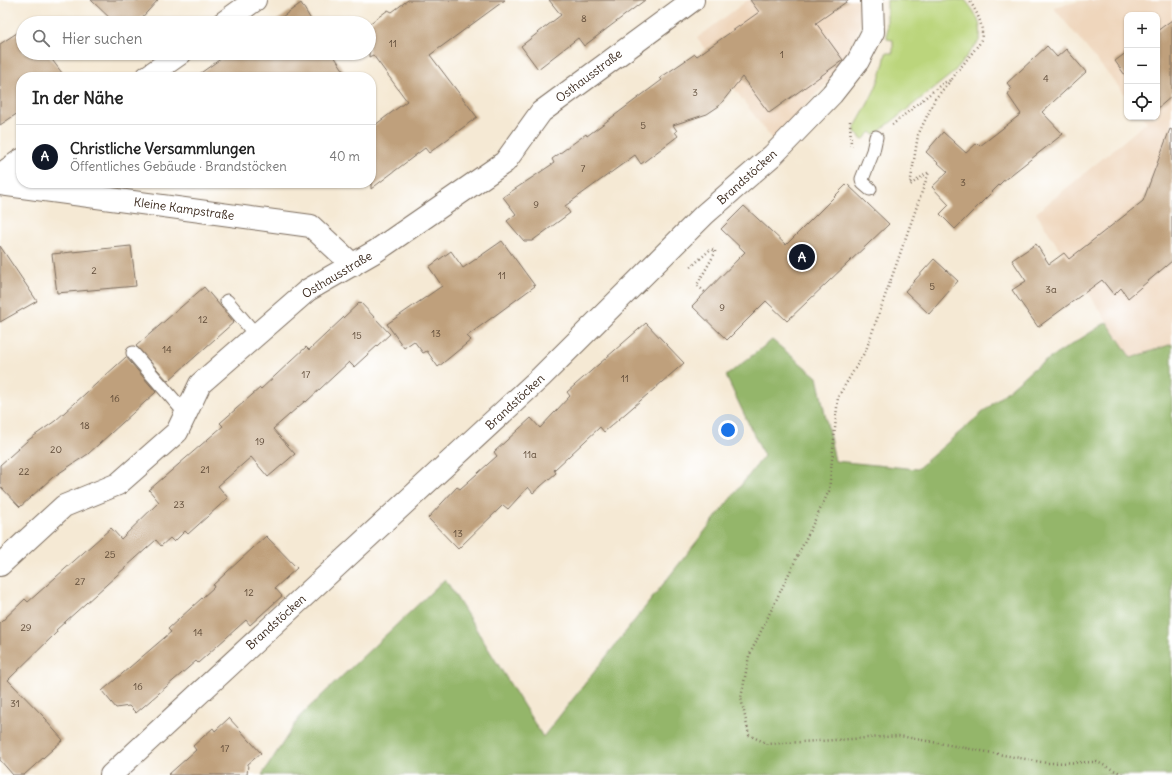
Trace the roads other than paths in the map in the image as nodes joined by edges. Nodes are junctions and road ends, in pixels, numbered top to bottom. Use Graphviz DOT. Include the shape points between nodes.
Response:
graph roads {
  1 [pos="255,0"];
  2 [pos="693,0"];
  3 [pos="872,0"];
  4 [pos="233,16"];
  5 [pos="171,60"];
  6 [pos="154,72"];
  7 [pos="876,137"];
  8 [pos="16,164"];
  9 [pos="0,175"];
  10 [pos="0,184"];
  11 [pos="16,186"];
  12 [pos="30,188"];
  13 [pos="870,189"];
  14 [pos="352,265"];
  15 [pos="228,301"];
  16 [pos="256,334"];
  17 [pos="133,353"];
  18 [pos="186,414"];
  19 [pos="0,565"];
  20 [pos="111,775"];
  1 -- 4 [label="street"];
  2 -- 14 [label="street, Osthausstraße" via="541,112 505,162"];
  3 -- 20 [label="street, Brandstöcken" via="873,32 858,61 832,94 773,155 705,214 541,378"];
  5 -- 6 [label="street"];
  7 -- 13 [label="lane" via="862,179"];
  8 -- 9 [label="street"];
  10 -- 11 [label="street, Kleine Kampstraße"];
  12 -- 14 [label="street, Kleine Kampstraße" via="311,226"];
  14 -- 16 [label="street, Osthausstraße" via="308,290"];
  15 -- 16 [label="lane"];
  16 -- 18 [label="street, Osthausstraße" via="200,384"];
  17 -- 18 [label="lane"];
  18 -- 19 [label="street, Osthausstraße" via="177,432 118,484 64,506"];
}
